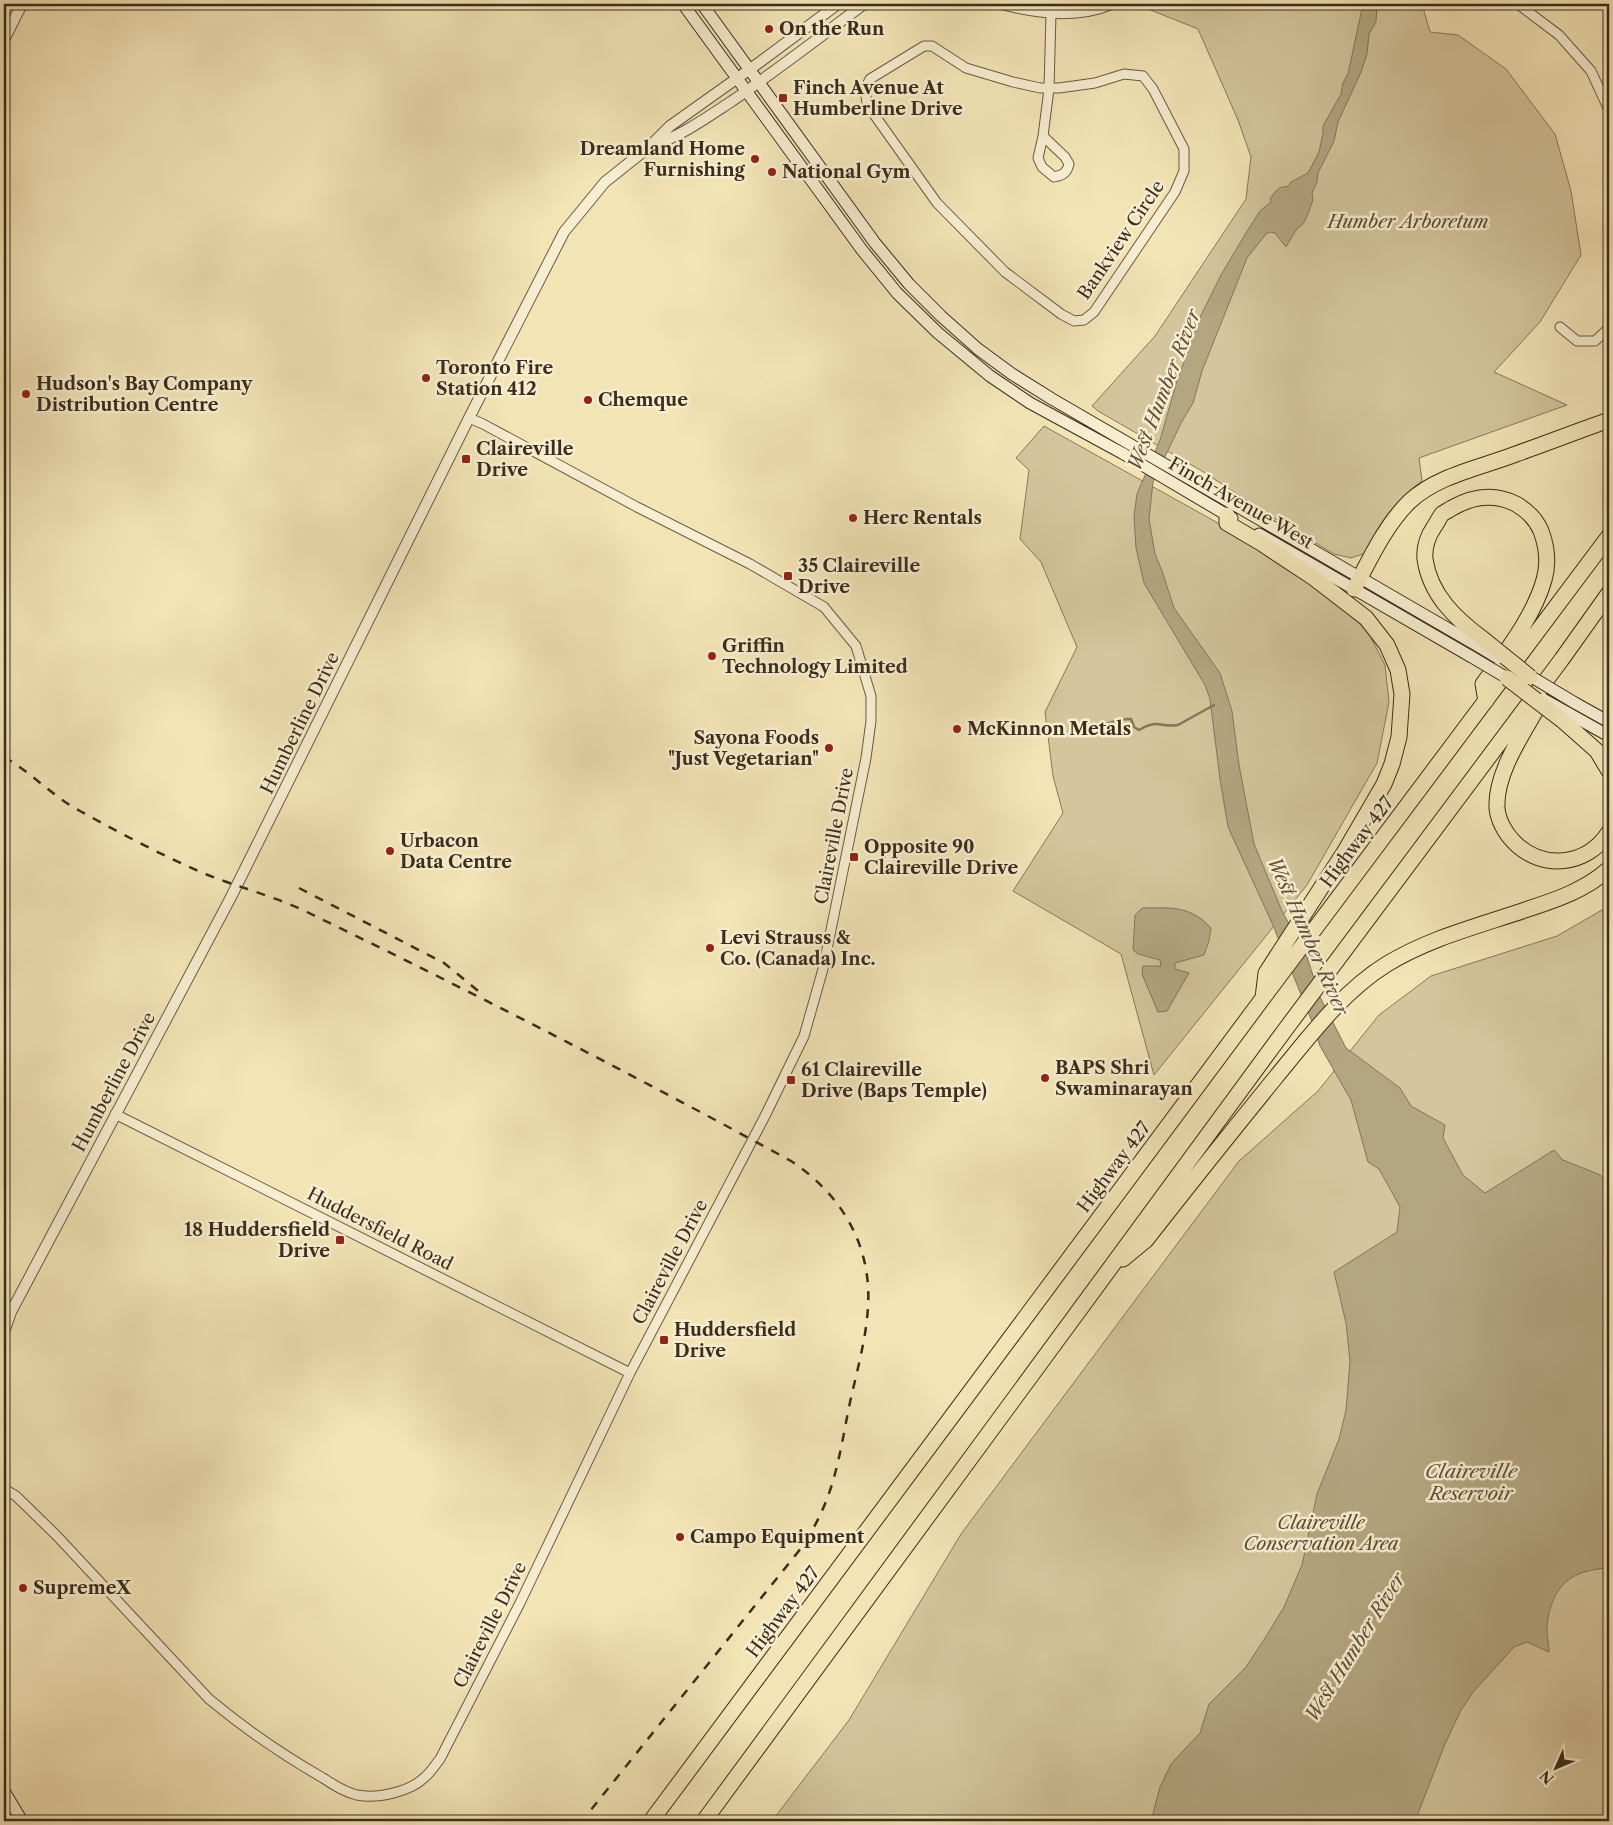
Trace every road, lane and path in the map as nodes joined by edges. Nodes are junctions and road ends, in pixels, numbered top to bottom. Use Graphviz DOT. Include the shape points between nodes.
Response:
graph roads {
  1 [pos="22,4"];
  2 [pos="683,4"];
  3 [pos="702,4"];
  4 [pos="838,4"];
  5 [pos="864,4"];
  6 [pos="1001,4"];
  7 [pos="1112,4"];
  8 [pos="1518,4"];
  9 [pos="1051,14"];
  10 [pos="4,40"];
  11 [pos="749,70"];
  12 [pos="737,78"];
  13 [pos="759,83"];
  14 [pos="1049,89"];
  15 [pos="746,91"];
  16 [pos="1609,110"];
  17 [pos="1043,136"];
  18 [pos="649,147"];
  19 [pos="1560,327"];
  20 [pos="1609,328"];
  21 [pos="469,418"];
  22 [pos="1609,420"];
  23 [pos="1123,448"];
  24 [pos="1188,485"];
  25 [pos="1226,515"];
  26 [pos="1609,536"];
  27 [pos="1357,583"];
  28 [pos="1609,593"];
  29 [pos="1481,643"];
  30 [pos="1562,659"];
  31 [pos="1530,677"];
  32 [pos="1507,678"];
  33 [pos="1486,701"];
  34 [pos="1565,716"];
  35 [pos="1609,722"];
  36 [pos="1609,736"];
  37 [pos="1609,770"];
  38 [pos="1609,832"];
  39 [pos="1609,869"];
  40 [pos="1263,998"];
  41 [pos="115,1114"];
  42 [pos="1107,1273"];
  43 [pos="4,1332"];
  44 [pos="630,1373"];
  45 [pos="4,1489"];
  46 [pos="4,1792"];
  47 [pos="4,1814"];
  48 [pos="8,1821"];
  49 [pos="22,1821"];
  50 [pos="651,1821"];
  51 [pos="704,1821"];
  1 -- 10 [label="street"];
  2 -- 12 [label="main road, Finch Avenue West"];
  3 -- 11 [label="main road, Finch Avenue West"];
  4 -- 11 [label="street, Humberline Drive"];
  5 -- 13 [label="street, Humberline Drive"];
  6 -- 9 [label="street"];
  7 -- 9 [label="street" via="1080,12"];
  8 -- 16 [label="street" via="1558,35 1591,71"];
  9 -- 14 [label="street"];
  11 -- 12 [label="street, Humberline Drive"];
  11 -- 13 [label="main road, Finch Avenue West"];
  12 -- 15 [label="main road, Finch Avenue West"];
  12 -- 18 [label="street, Humberline Drive" via="670,126"];
  13 -- 15 [label="street, Humberline Drive"];
  13 -- 23 [label="main road, Finch Avenue West" via="875,243 909,284 965,338 1012,374"];
  14 -- 14 [label="street, Bankview Circle" via="966,68 932,46 924,46 870,79 864,94 868,106 937,203 1005,272 1061,314 1074,321 1084,320 1094,312 1174,192 1184,171 1184,149 1154,89 1143,76 1124,74 1095,83"];
  14 -- 17 [label="street"];
  15 -- 18 [label="street, Humberline Drive" via="708,117"];
  15 -- 23 [label="main road, Finch Avenue West" via="862,250 921,318 1008,389 1045,412"];
  18 -- 21 [label="street, Humberline Drive" via="604,182 564,232"];
  19 -- 20 [label="street" via="1577,341 1595,341"];
  21 -- 41 [label="street, Humberline Drive" via="237,885"];
  21 -- 44 [label="street, Claireville Drive" via="750,564 824,607 856,646 871,696 864,768 823,968 804,1036"];
  22 -- 27 [label="highway" via="1460,473 1426,489 1394,521"];
  23 -- 24 [label="main road, Finch Avenue West"];
  24 -- 25 [label="main road, Finch Avenue West"];
  24 -- 27 [label="main road, Finch Avenue West"];
  25 -- 27 [label="main road, Finch Avenue West"];
  25 -- 40 [label="highway" via="1227,523 1306,573 1366,618 1387,645 1398,670 1402,694 1399,737 1384,784 1266,973"];
  26 -- 33 [label="highway, Highway 427"];
  27 -- 29 [label="main road, Finch Avenue West"];
  27 -- 32 [label="main road, Finch Avenue West, bridge"];
  28 -- 30 [label="highway"];
  29 -- 31 [label="highway, bridge"];
  29 -- 33 [label="highway" via="1440,598 1431,582 1425,558 1428,536 1443,514 1466,500 1486,497 1504,499 1531,514 1544,539 1548,560 1544,580 1524,624 1484,684"];
  30 -- 38 [label="highway" via="1514,748 1502,776 1497,808 1509,837 1528,854 1546,860 1574,859 1590,852"];
  30 -- 42 [label="highway"];
  31 -- 35 [label="main road, bridge"];
  32 -- 34 [label="highway, bridge"];
  33 -- 40 [label="highway, Highway 427"];
  34 -- 36 [label="main road"];
  34 -- 37 [label="highway"];
  39 -- 42 [label="highway" via="1568,896 1434,940 1371,975 1296,1053 1146,1240"];
  40 -- 50 [label="highway, Highway 427"];
  41 -- 43 [label="street, Humberline Drive"];
  41 -- 44 [label="street, Huddersfield Road"];
  42 -- 51 [label="highway"];
  44 -- 45 [label="street, Claireville Drive" via="520,1603 440,1760 424,1778 386,1796 358,1795 342,1790 231,1717 210,1700 58,1536 16,1496"];
  46 -- 49 [label="main road"];
  47 -- 48 [label="main road"];
}
